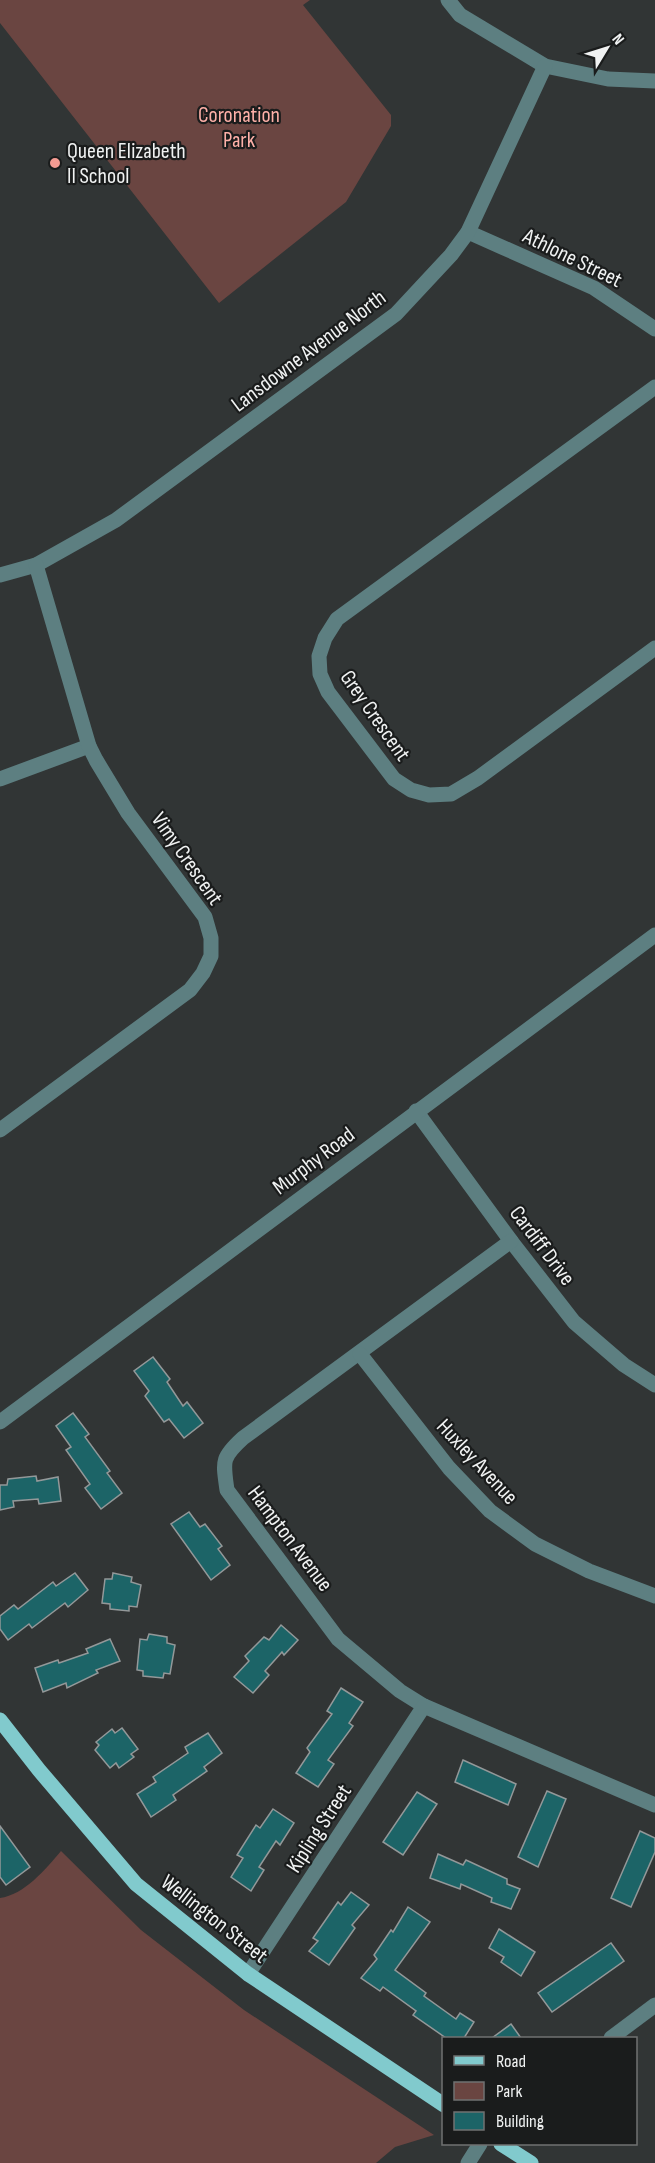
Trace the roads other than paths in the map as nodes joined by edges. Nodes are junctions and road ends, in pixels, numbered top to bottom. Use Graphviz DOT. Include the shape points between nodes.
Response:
graph roads {
  1 [pos="448,0"];
  2 [pos="545,66"];
  3 [pos="655,81"];
  4 [pos="468,232"];
  5 [pos="655,328"];
  6 [pos="655,387"];
  7 [pos="36,565"];
  8 [pos="0,574"];
  9 [pos="655,648"];
  10 [pos="89,746"];
  11 [pos="0,779"];
  12 [pos="655,935"];
  13 [pos="416,1111"];
  14 [pos="0,1130"];
  15 [pos="511,1241"];
  16 [pos="360,1354"];
  17 [pos="655,1385"];
  18 [pos="0,1422"];
  19 [pos="655,1596"];
  20 [pos="424,1706"];
  21 [pos="0,1720"];
  22 [pos="655,1805"];
  23 [pos="248,1974"];
  24 [pos="655,2005"];
  25 [pos="612,2037"];
  26 [pos="442,2104"];
  27 [pos="479,2145"];
  28 [pos="503,2145"];
  29 [pos="468,2163"];
  30 [pos="531,2163"];
  1 -- 2 [label="street" via="460,15"];
  2 -- 3 [label="street" via="608,79"];
  2 -- 4 [label="street, Lansdowne Avenue North"];
  4 -- 5 [label="street, Athlone Street" via="594,288"];
  4 -- 7 [label="street, Lansdowne Avenue North" via="396,314 116,520"];
  6 -- 9 [label="street, Grey Crescent" via="337,619 319,656 320,674 328,692 394,779 429,795 451,794 478,778"];
  7 -- 8 [label="street, Lansdowne Avenue North"];
  7 -- 10 [label="street, Vimy Crescent"];
  10 -- 11 [label="street"];
  10 -- 14 [label="street, Vimy Crescent" via="104,777 205,917 211,956 190,990"];
  12 -- 13 [label="street, Murphy Road"];
  13 -- 15 [label="street, Cardiff Drive"];
  13 -- 18 [label="street, Murphy Road"];
  15 -- 16 [label="street, Hampton Avenue"];
  15 -- 17 [label="street, Cardiff Drive" via="574,1322 624,1365"];
  16 -- 19 [label="street, Huxley Avenue" via="449,1468 490,1511 535,1544 589,1571"];
  16 -- 20 [label="street, Hampton Avenue" via="228,1452 224,1465 226,1490 338,1639"];
  20 -- 22 [label="street, Hampton Avenue"];
  20 -- 23 [label="street, Kipling Street"];
  21 -- 23 [label="main road, Wellington Street" via="136,1884"];
  23 -- 26 [label="main road, Wellington Street"];
  24 -- 25 [label="street"];
  27 -- 29 [label="street"];
  28 -- 30 [label="main road"];
}
